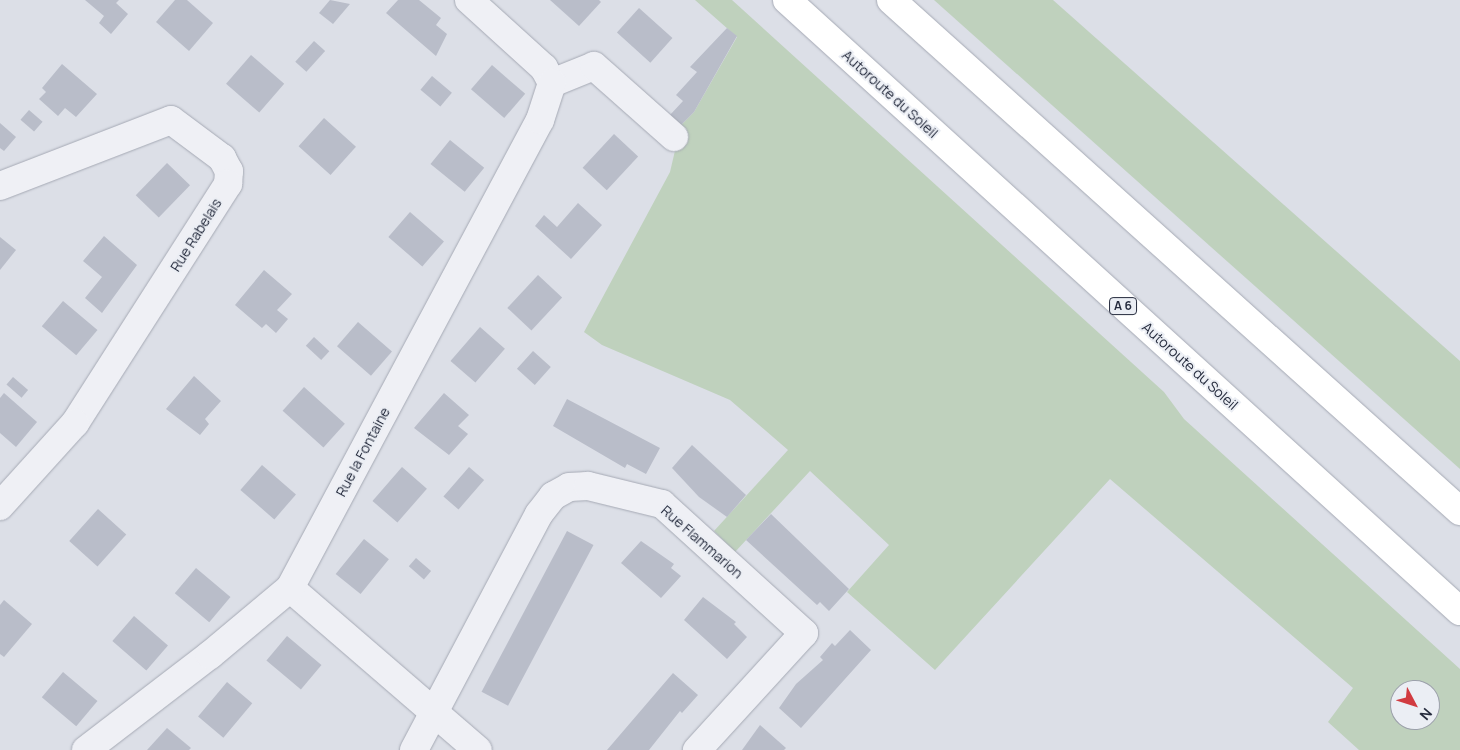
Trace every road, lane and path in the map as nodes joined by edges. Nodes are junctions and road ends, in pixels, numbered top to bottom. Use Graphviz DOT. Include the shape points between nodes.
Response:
graph roads {
  1 [pos="469,0"];
  2 [pos="787,0"];
  3 [pos="891,0"];
  4 [pos="552,83"];
  5 [pos="674,137"];
  6 [pos="0,186"];
  7 [pos="0,506"];
  8 [pos="1460,511"];
  9 [pos="290,588"];
  10 [pos="1460,611"];
  11 [pos="434,712"];
  12 [pos="86,750"];
  13 [pos="414,750"];
  14 [pos="478,750"];
  15 [pos="697,750"];
  1 -- 4 [label="street" via="544,68"];
  2 -- 10 [label="highway, Autoroute du Soleil / A 6"];
  3 -- 8 [label="highway"];
  4 -- 5 [label="street" via="594,66"];
  4 -- 9 [label="street, Rue la Fontaine" via="540,120"];
  6 -- 7 [label="street, Rue Rabelais" via="172,120 222,158 229,171 228,184 75,423"];
  9 -- 11 [label="street"];
  9 -- 12 [label="street, Rue la Fontaine" via="210,656"];
  11 -- 13 [label="street"];
  11 -- 14 [label="street"];
  11 -- 15 [label="street, Rue Flammarion" via="539,514 553,496 569,487 588,486 662,504 804,632"];
}
